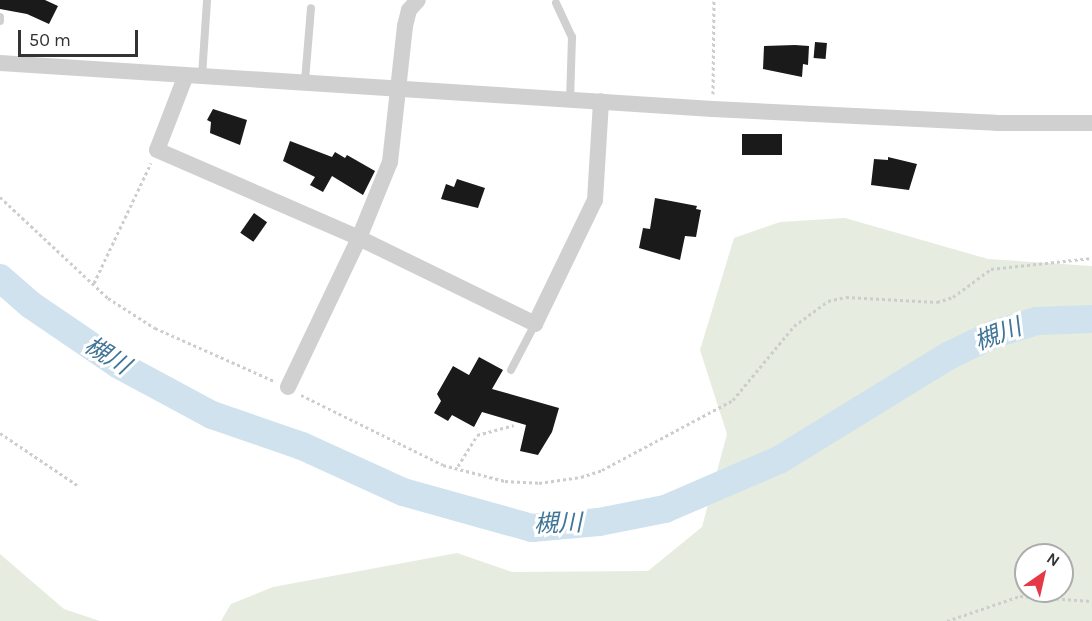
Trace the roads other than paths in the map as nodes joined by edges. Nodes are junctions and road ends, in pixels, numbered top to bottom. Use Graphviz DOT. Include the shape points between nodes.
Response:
graph roads {
  1 [pos="207,0"];
  2 [pos="418,0"];
  3 [pos="556,3"];
  4 [pos="311,8"];
  5 [pos="0,63"];
  6 [pos="194,75"];
  7 [pos="305,81"];
  8 [pos="400,87"];
  9 [pos="570,99"];
  10 [pos="601,101"];
  11 [pos="1092,123"];
  12 [pos="359,238"];
  13 [pos="535,324"];
  14 [pos="511,369"];
  15 [pos="288,387"];
  1 -- 6 [label="lane"];
  2 -- 8 [label="street" via="409,10 405,26"];
  3 -- 9 [label="lane" via="572,37"];
  4 -- 7 [label="lane"];
  5 -- 6 [label="street"];
  6 -- 7 [label="street"];
  6 -- 12 [label="street" via="157,150"];
  7 -- 8 [label="street"];
  8 -- 9 [label="street"];
  8 -- 12 [label="street" via="390,162"];
  9 -- 10 [label="street"];
  10 -- 11 [label="street" via="996,123"];
  10 -- 13 [label="street" via="594,200"];
  12 -- 13 [label="street"];
  12 -- 15 [label="street"];
  13 -- 14 [label="lane"];
}
